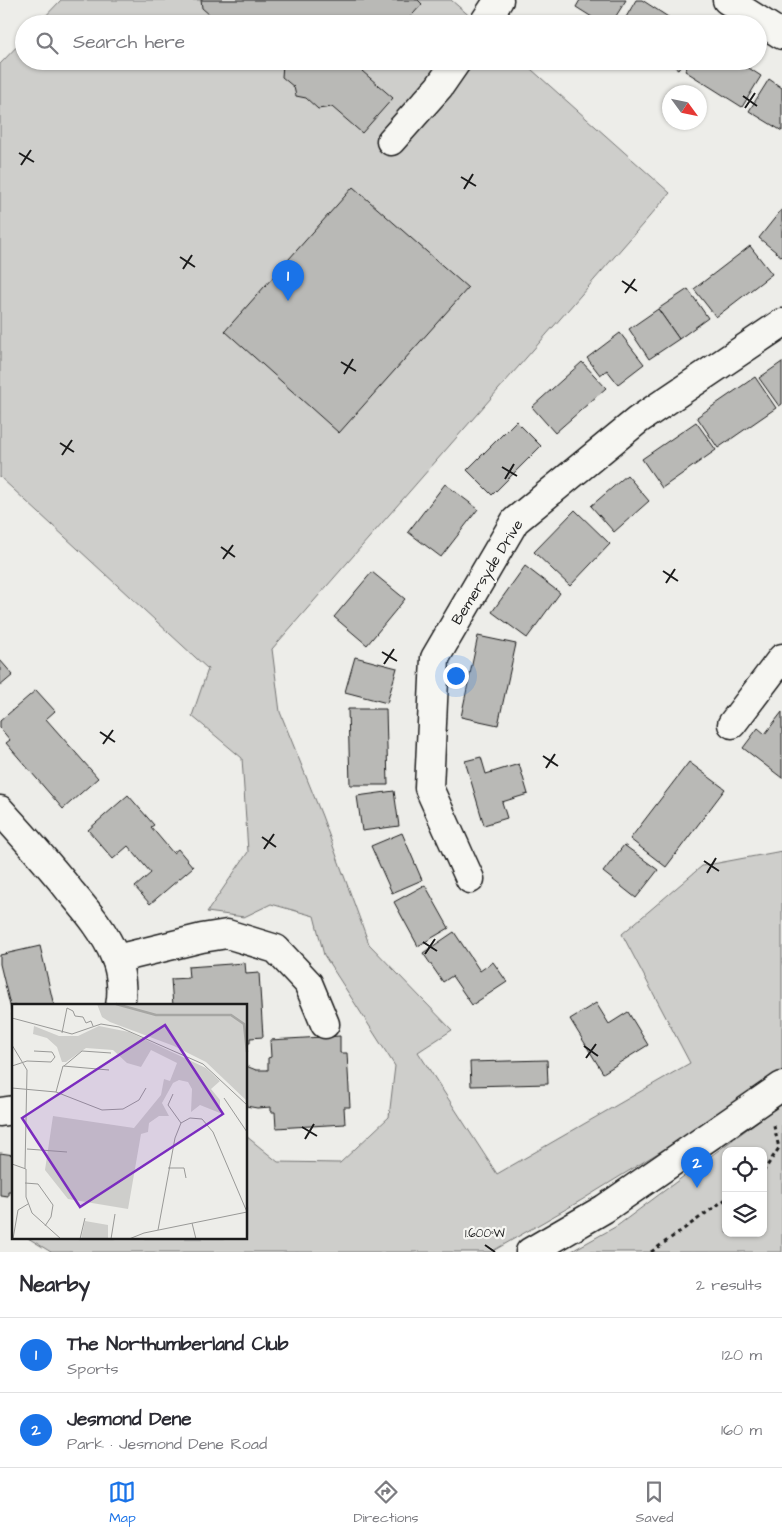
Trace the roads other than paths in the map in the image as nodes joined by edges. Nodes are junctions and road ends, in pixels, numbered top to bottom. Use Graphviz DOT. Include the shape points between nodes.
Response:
graph roads {
  1 [pos="499,0"];
  2 [pos="727,0"];
  3 [pos="488,15"];
  4 [pos="751,15"];
  5 [pos="767,25"];
  6 [pos="782,35"];
  7 [pos="451,70"];
  8 [pos="391,141"];
  9 [pos="782,323"];
  10 [pos="782,658"];
  11 [pos="732,724"];
  12 [pos="0,810"];
  13 [pos="470,879"];
  14 [pos="116,958"];
  15 [pos="120,1004"];
  16 [pos="325,1024"];
  17 [pos="775,1091"];
  18 [pos="530,1252"];
  1 -- 3 [label="street"];
  2 -- 4 [label="street"];
  5 -- 6 [label="street"];
  7 -- 8 [label="street"];
  9 -- 13 [label="street, Bemersyde Drive" via="638,420 515,521 435,658 429,788"];
  10 -- 11 [label="street"];
  12 -- 14 [label="street" via="86,910"];
  14 -- 15 [label="street"];
  14 -- 16 [label="street" via="227,934 276,949 308,982"];
  17 -- 18 [label="street" via="604,1209"];
}
